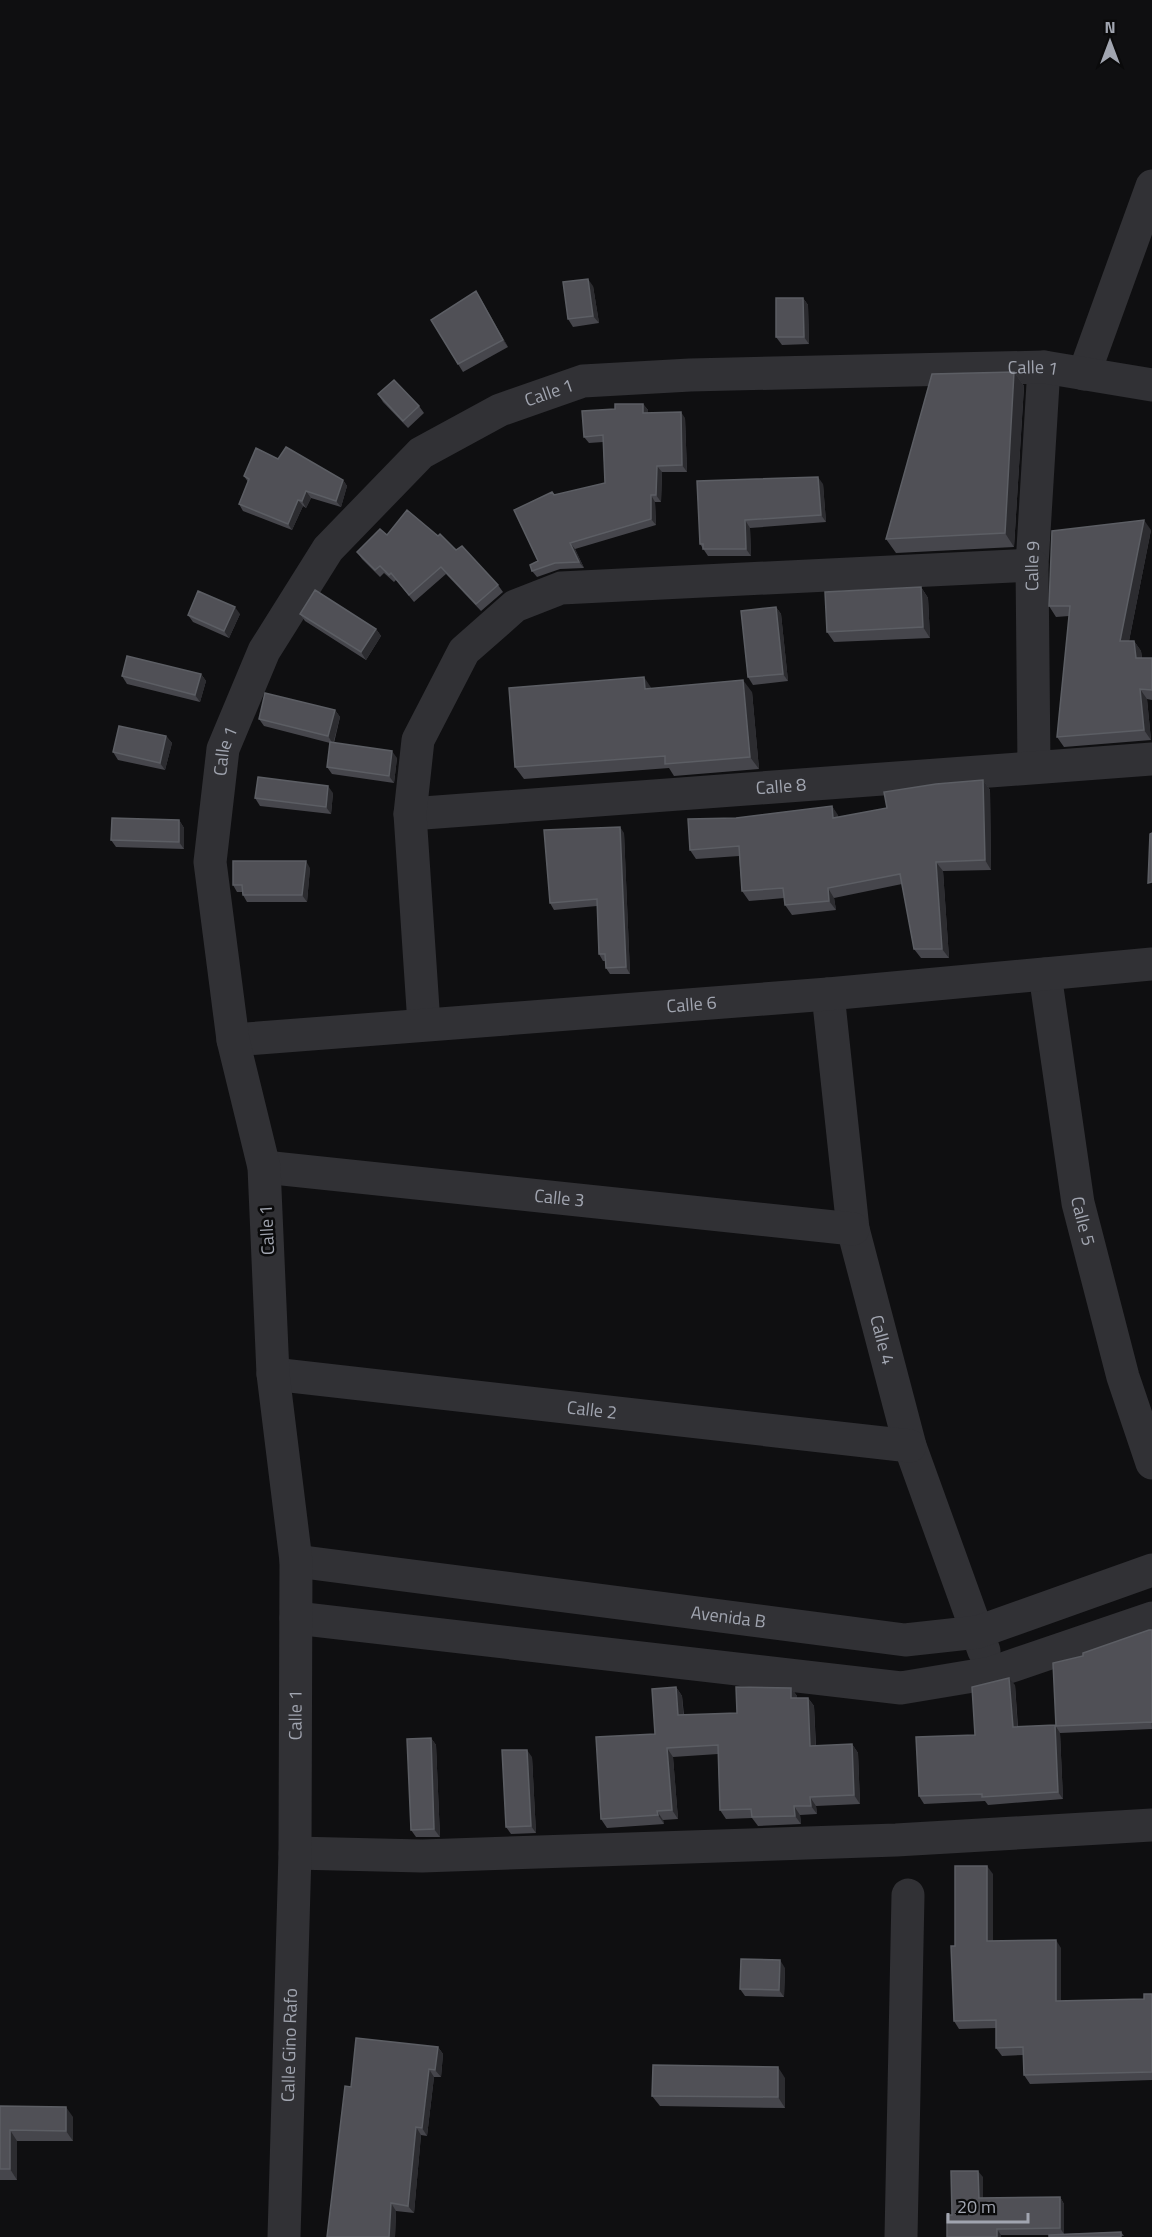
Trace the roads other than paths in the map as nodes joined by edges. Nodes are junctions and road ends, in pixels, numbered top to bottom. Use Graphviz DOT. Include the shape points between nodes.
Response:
graph roads {
  1 [pos="1152,186"];
  2 [pos="1044,367"];
  3 [pos="1084,374"];
  4 [pos="1152,385"];
  5 [pos="1032,565"];
  6 [pos="1152,759"];
  7 [pos="1034,766"];
  8 [pos="410,814"];
  9 [pos="1152,964"];
  10 [pos="1045,974"];
  11 [pos="828,994"];
  12 [pos="424,1024"];
  13 [pos="233,1040"];
  14 [pos="264,1167"];
  15 [pos="853,1229"];
  16 [pos="273,1374"];
  17 [pos="910,1446"];
  18 [pos="1152,1463"];
  19 [pos="296,1561"];
  20 [pos="1152,1570"];
  21 [pos="296,1618"];
  22 [pos="1152,1618"];
  23 [pos="978,1632"];
  24 [pos="991,1673"];
  25 [pos="1152,1825"];
  26 [pos="295,1853"];
  27 [pos="908,1895"];
  28 [pos="284,2237"];
  29 [pos="902,2237"];
  1 -- 3 [label="street"];
  2 -- 3 [label="street, Calle 1"];
  2 -- 5 [label="street, Calle 9"];
  2 -- 13 [label="street, Calle 1" via="583,381 500,410 421,453 328,549 264,651 223,749 210,862"];
  3 -- 4 [label="street, Calle 1"];
  5 -- 7 [label="street, Calle 9"];
  5 -- 8 [label="street" via="561,588 515,606 464,651 418,740"];
  6 -- 7 [label="street, Calle 8"];
  7 -- 8 [label="street, Calle 8"];
  8 -- 12 [label="street"];
  9 -- 10 [label="street, Calle 6"];
  10 -- 11 [label="street, Calle 6"];
  10 -- 18 [label="street, Calle 5" via="1078,1203 1123,1377"];
  11 -- 12 [label="street, Calle 6"];
  11 -- 15 [label="street, Calle 4"];
  12 -- 13 [label="street, Calle 6"];
  13 -- 14 [label="street, Calle 1"];
  14 -- 15 [label="street, Calle 3"];
  14 -- 16 [label="street, Calle 1"];
  15 -- 17 [label="street, Calle 4"];
  16 -- 17 [label="street, Calle 2"];
  16 -- 19 [label="street, Calle 1"];
  17 -- 23 [label="street, Calle 4"];
  19 -- 21 [label="street, Calle 1"];
  19 -- 23 [label="street, Avenida B" via="905,1640"];
  20 -- 23 [label="street, Avenida B"];
  21 -- 24 [label="street" via="901,1688"];
  21 -- 26 [label="street, Calle 1"];
  22 -- 24 [label="street"];
  23 -- 24 [label="street, Calle 4"];
  25 -- 26 [label="street" via="896,1840 422,1856"];
  26 -- 28 [label="street, Calle Gino Rafo"];
  27 -- 29 [label="street"];
}
